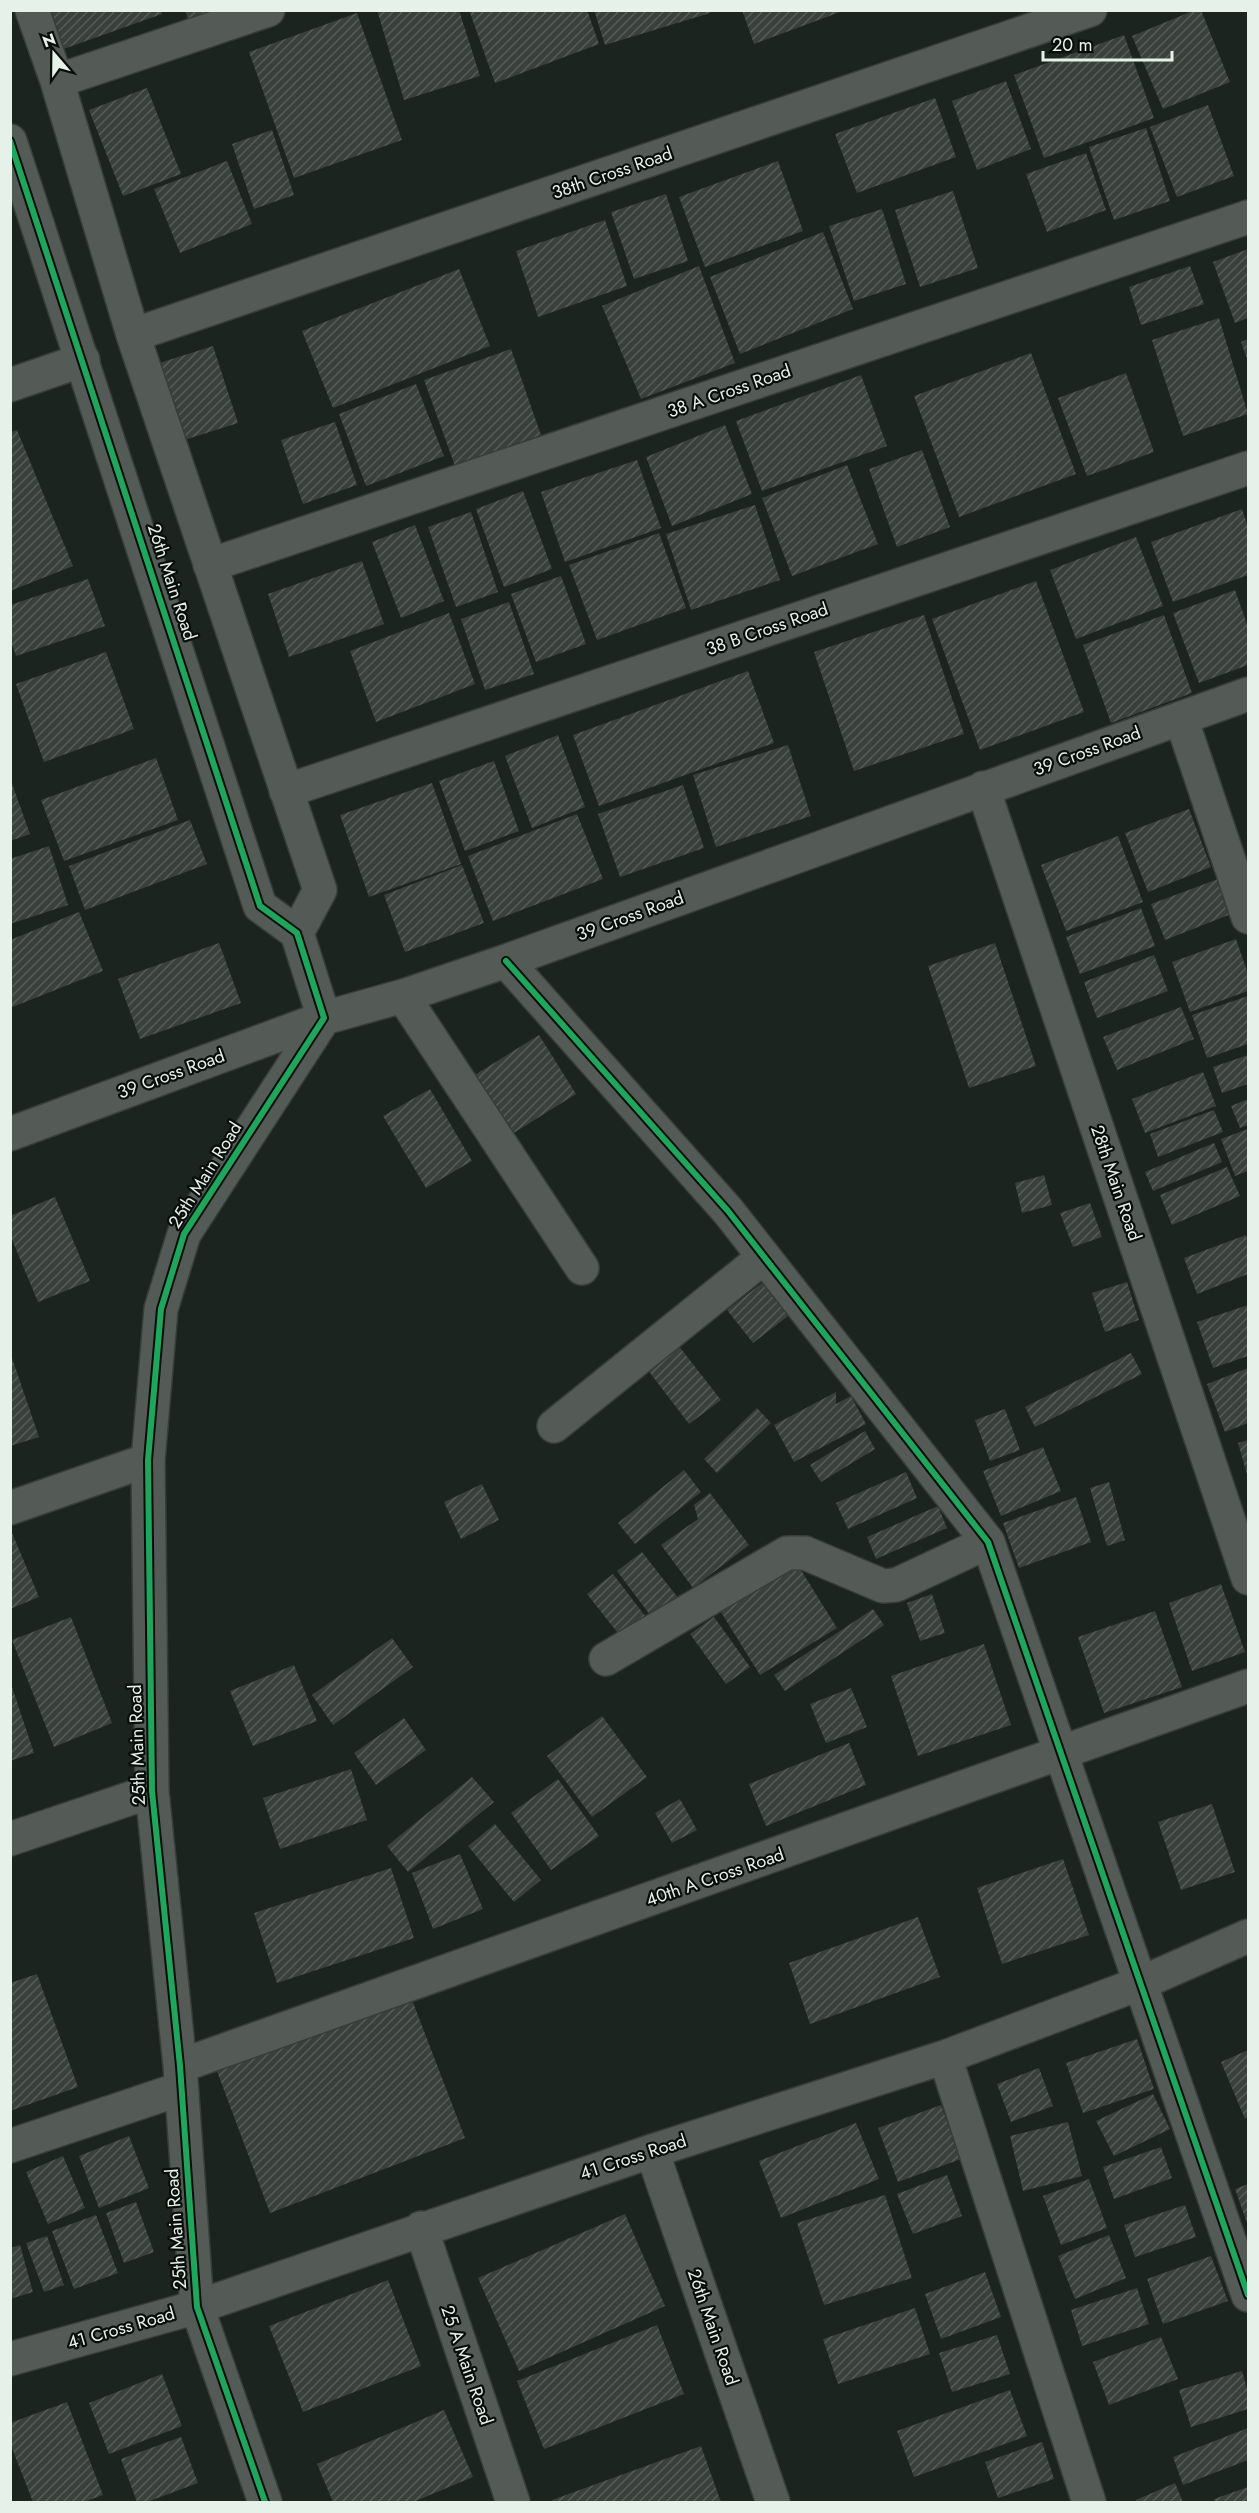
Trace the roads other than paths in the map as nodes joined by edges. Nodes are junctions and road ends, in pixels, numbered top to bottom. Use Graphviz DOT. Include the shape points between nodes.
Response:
graph roads {
  1 [pos="32,10"];
  2 [pos="268,10"];
  3 [pos="1090,10"];
  4 [pos="57,81"];
  5 [pos="10,141"];
  6 [pos="1248,217"];
  7 [pos="133,335"];
  8 [pos="83,360"];
  9 [pos="10,386"];
  10 [pos="1248,468"];
  11 [pos="210,565"];
  12 [pos="1248,694"];
  13 [pos="1181,718"];
  14 [pos="983,788"];
  15 [pos="286,791"];
  16 [pos="1248,917"];
  17 [pos="297,933"];
  18 [pos="506,961"];
  19 [pos="403,996"];
  20 [pos="324,1018"];
  21 [pos="10,1134"];
  22 [pos="764,1257"];
  23 [pos="582,1268"];
  24 [pos="554,1426"];
  25 [pos="148,1460"];
  26 [pos="10,1508"];
  27 [pos="988,1542"];
  28 [pos="1248,1578"];
  29 [pos="606,1659"];
  30 [pos="1248,1686"];
  31 [pos="1063,1754"];
  32 [pos="152,1791"];
  33 [pos="10,1839"];
  34 [pos="1248,1936"];
  35 [pos="1141,1983"];
  36 [pos="945,2057"];
  37 [pos="180,2078"];
  38 [pos="10,2146"];
  39 [pos="652,2151"];
  40 [pos="421,2228"];
  41 [pos="1248,2295"];
  42 [pos="197,2307"];
  43 [pos="10,2359"];
  44 [pos="265,2502"];
  45 [pos="513,2502"];
  46 [pos="773,2502"];
  47 [pos="1089,2502"];
  1 -- 4 [label="street"];
  2 -- 4 [label="street"];
  3 -- 7 [label="street, 38th Cross Road"];
  4 -- 7 [label="street"];
  5 -- 8 [label="street, 26th Main Road"];
  6 -- 11 [label="street, 38 A Cross Road"];
  7 -- 11 [label="street"];
  8 -- 9 [label="street"];
  8 -- 17 [label="street, 26th Main Road" via="260,906"];
  10 -- 15 [label="street, 38 B Cross Road"];
  11 -- 15 [label="street"];
  12 -- 13 [label="street, 39 Cross Road"];
  13 -- 14 [label="street, 39 Cross Road"];
  13 -- 16 [label="street"];
  14 -- 18 [label="street, 39 Cross Road"];
  14 -- 28 [label="street, 28th Main Road"];
  15 -- 17 [label="street" via="320,890"];
  17 -- 20 [label="street"];
  18 -- 19 [label="street, 39 Cross Road"];
  18 -- 22 [label="street" via="728,1211"];
  19 -- 20 [label="street, 39 Cross Road"];
  19 -- 23 [label="street"];
  20 -- 21 [label="street, 39 Cross Road"];
  20 -- 25 [label="street, 25th Main Road" via="184,1234 161,1309"];
  22 -- 24 [label="street"];
  22 -- 27 [label="street"];
  25 -- 26 [label="street"];
  25 -- 32 [label="street, 25th Main Road"];
  27 -- 29 [label="street" via="896,1586 883,1586 805,1553 787,1553"];
  27 -- 31 [label="street"];
  30 -- 31 [label="street, 40th A Cross Road"];
  31 -- 35 [label="street"];
  31 -- 37 [label="street, 40th A Cross Road"];
  32 -- 33 [label="street"];
  32 -- 37 [label="street, 25th Main Road"];
  34 -- 35 [label="street, 41 Cross Road"];
  35 -- 36 [label="street, 41 Cross Road"];
  35 -- 41 [label="street"];
  36 -- 39 [label="street, 41 Cross Road"];
  36 -- 47 [label="street"];
  37 -- 38 [label="street, 40th A Cross Road"];
  37 -- 42 [label="street, 25th Main Road"];
  39 -- 40 [label="street, 41 Cross Road"];
  39 -- 46 [label="street, 26th Main Road"];
  40 -- 42 [label="street, 41 Cross Road"];
  40 -- 45 [label="street, 25 A Main Road"];
  42 -- 43 [label="street, 41 Cross Road"];
  42 -- 44 [label="street, 25th Main Road"];
}
